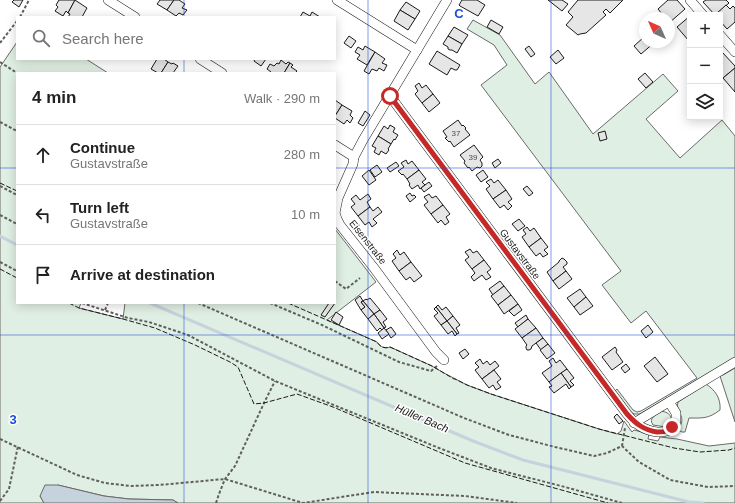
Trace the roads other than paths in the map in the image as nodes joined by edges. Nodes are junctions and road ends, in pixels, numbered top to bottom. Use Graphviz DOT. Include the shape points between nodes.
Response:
graph roads {
  1 [pos="108,0"];
  2 [pos="337,0"];
  3 [pos="446,0"];
  4 [pos="690,0"];
  5 [pos="700,12"];
  6 [pos="133,16"];
  7 [pos="723,38"];
  8 [pos="416,50"];
  9 [pos="735,52"];
  10 [pos="202,60"];
  11 [pos="220,72"];
  12 [pos="390,96"];
  13 [pos="336,146"];
  14 [pos="354,158"];
  15 [pos="336,208"];
  16 [pos="336,216"];
  17 [pos="444,360"];
  18 [pos="735,362"];
  19 [pos="669,402"];
  20 [pos="634,423"];
  1 -- 6 [label="street"];
  2 -- 8 [label="street"];
  3 -- 8 [label="street, Eisenstraße"];
  4 -- 5 [label="street"];
  7 -- 9 [label="street"];
  8 -- 12 [label="street, Eisenstraße"];
  10 -- 11 [label="street"];
  12 -- 14 [label="street, Eisenstraße"];
  12 -- 20 [label="street, Gustavstraße"];
  13 -- 14 [label="street"];
  14 -- 15 [label="street, Eisenstraße"];
  16 -- 17 [label="street, Eisenstraße" via="340,226"];
  18 -- 19 [label="street"];
  19 -- 20 [label="street"];
  19 -- 20 [label="street, Gustavstraße" via="676,413 676,422 667,431 651,431"];
}
